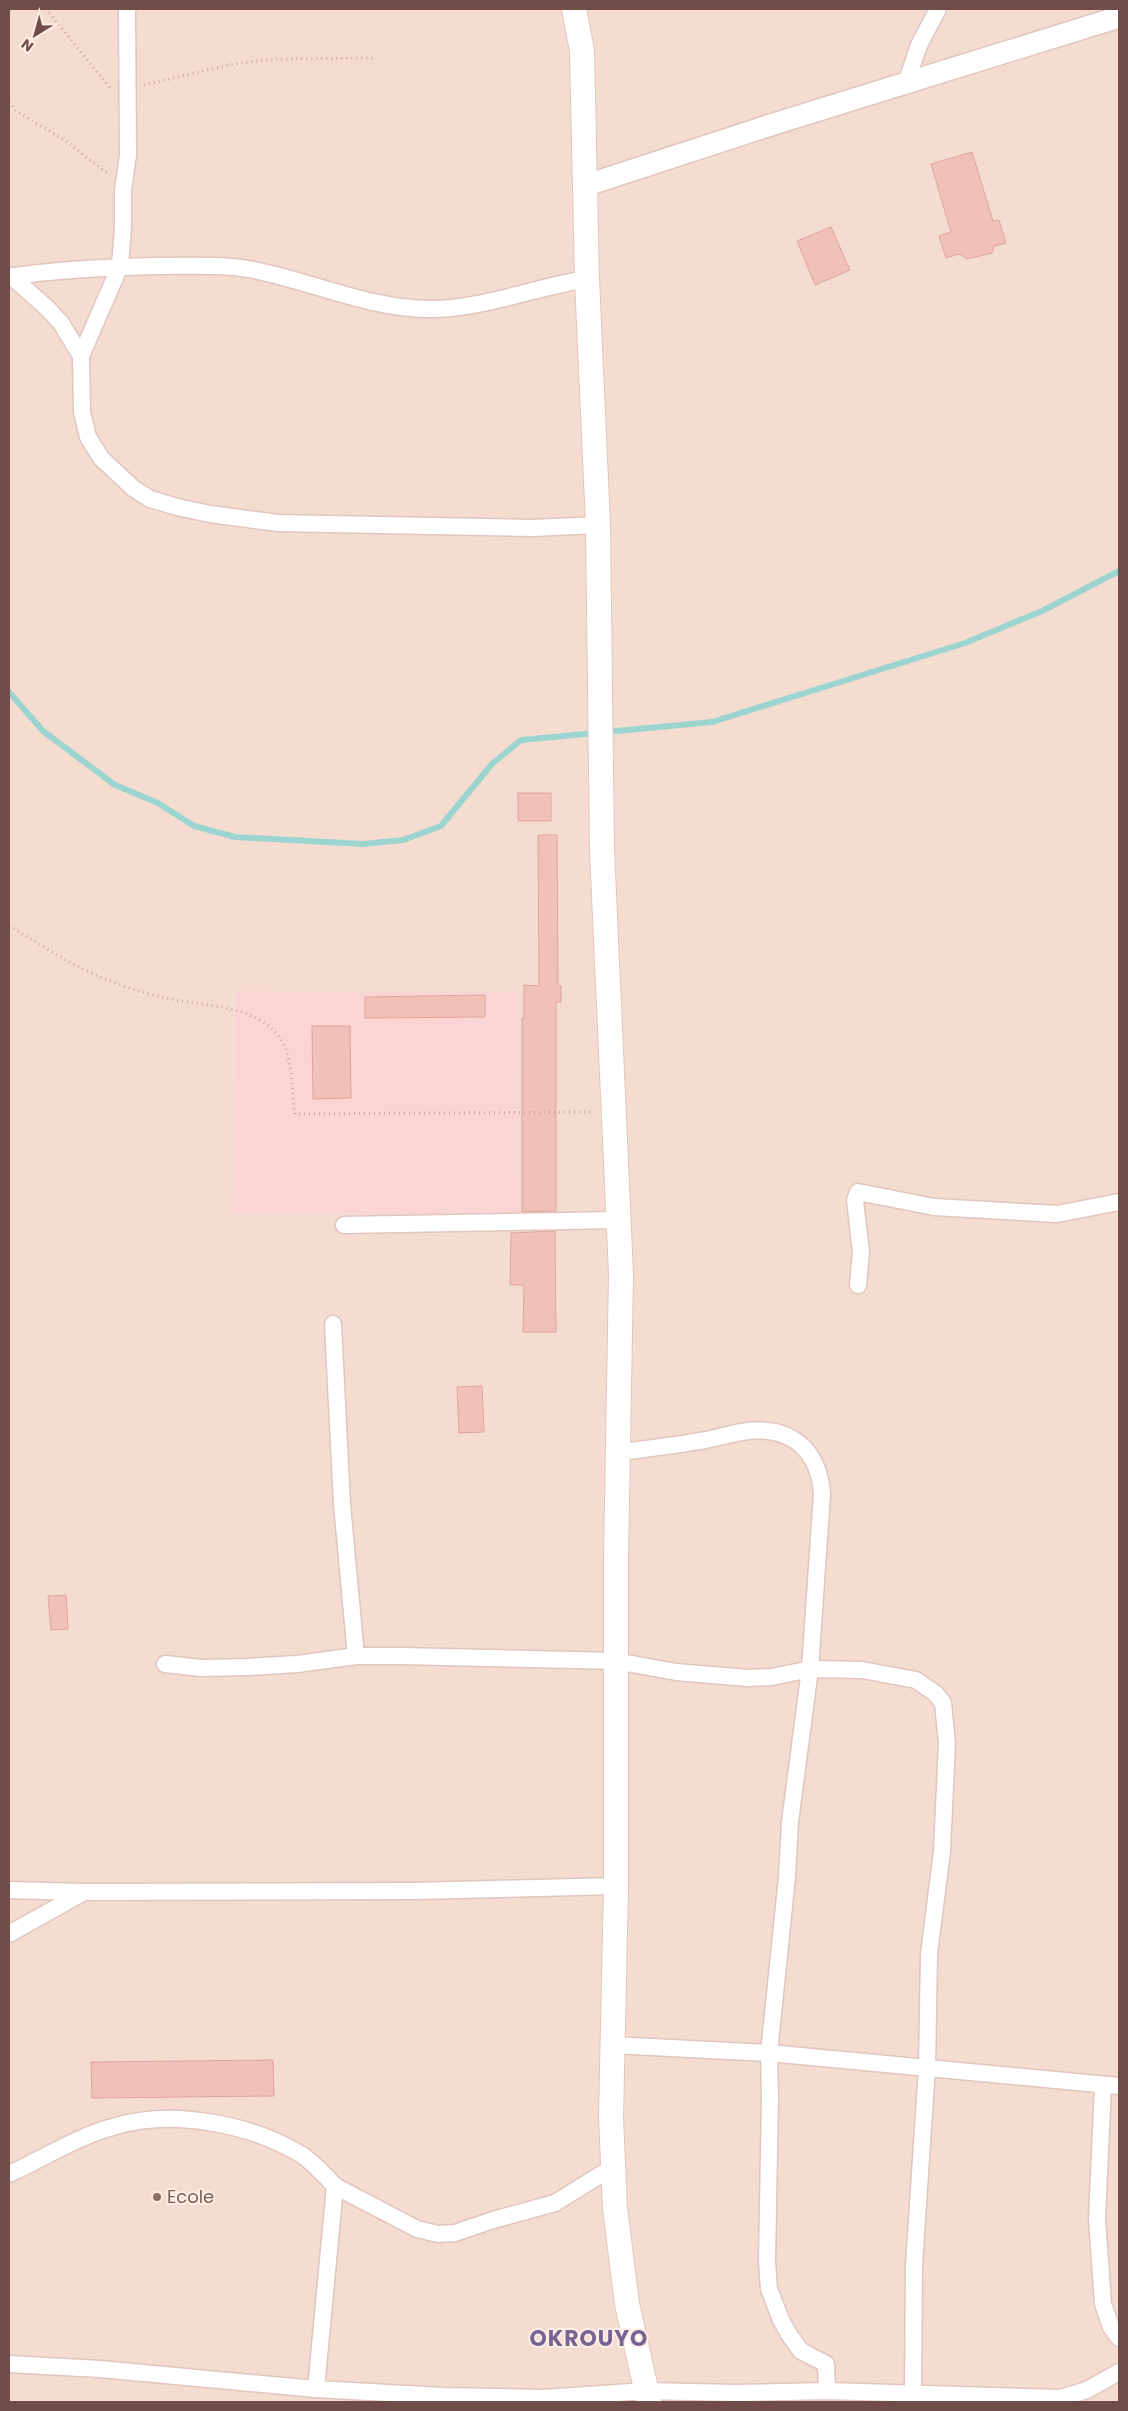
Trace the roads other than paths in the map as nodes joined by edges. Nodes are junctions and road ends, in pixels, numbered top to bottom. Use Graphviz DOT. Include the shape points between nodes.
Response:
graph roads {
  1 [pos="127,9"];
  2 [pos="574,9"];
  3 [pos="938,9"];
  4 [pos="1119,17"];
  5 [pos="906,83"];
  6 [pos="584,186"];
  7 [pos="120,266"];
  8 [pos="10,276"];
  9 [pos="587,279"];
  10 [pos="81,356"];
  11 [pos="598,525"];
  12 [pos="1119,1202"];
  13 [pos="619,1220"];
  14 [pos="344,1225"];
  15 [pos="858,1285"];
  16 [pos="333,1324"];
  17 [pos="619,1452"];
  18 [pos="356,1656"];
  19 [pos="616,1662"];
  20 [pos="165,1664"];
  21 [pos="810,1669"];
  22 [pos="616,1886"];
  23 [pos="9,1890"];
  24 [pos="84,1892"];
  25 [pos="9,1934"];
  26 [pos="612,2045"];
  27 [pos="769,2053"];
  28 [pos="927,2068"];
  29 [pos="1111,2086"];
  30 [pos="613,2166"];
  31 [pos="9,2174"];
  32 [pos="335,2186"];
  33 [pos="1119,2338"];
  34 [pos="9,2364"];
  35 [pos="1119,2372"];
  36 [pos="316,2389"];
  37 [pos="827,2390"];
  38 [pos="914,2394"];
  39 [pos="647,2396"];
  1 -- 7 [label="street" via="128,155"];
  2 -- 6 [label="main road" via="582,51"];
  3 -- 5 [label="street" via="919,45"];
  4 -- 5 [label="street"];
  5 -- 6 [label="street"];
  6 -- 9 [label="main road"];
  7 -- 8 [label="street"];
  7 -- 9 [label="street" via="203,265 253,270 386,306 432,309 473,304 551,284"];
  7 -- 10 [label="street"];
  8 -- 10 [label="street" via="48,308"];
  9 -- 11 [label="main road"];
  10 -- 11 [label="street" via="82,412 88,437 101,458 150,499 210,514 278,523 532,528"];
  11 -- 13 [label="main road" via="602,850"];
  12 -- 15 [label="street" via="1057,1214 934,1207 861,1191 855,1196 861,1252"];
  13 -- 14 [label="street"];
  13 -- 17 [label="main road"];
  16 -- 18 [label="street" via="342,1504"];
  17 -- 19 [label="main road"];
  17 -- 21 [label="street" via="768,1430 803,1446 814,1459 821,1476 822,1494"];
  18 -- 19 [label="street" via="470,1656"];
  18 -- 20 [label="street" via="248,1667 201,1668"];
  19 -- 21 [label="street" via="676,1672 747,1678 772,1677"];
  19 -- 22 [label="main road"];
  21 -- 27 [label="street" via="790,1822"];
  21 -- 28 [label="street" via="862,1670 900,1676 926,1686 943,1703 947,1743 942,1851 929,1954"];
  22 -- 24 [label="street" via="414,1891"];
  22 -- 26 [label="main road"];
  23 -- 24 [label="street"];
  24 -- 25 [label="street"];
  26 -- 27 [label="street"];
  26 -- 30 [label="main road"];
  27 -- 28 [label="street"];
  27 -- 37 [label="street" via="769,2289 795,2346 826,2364"];
  28 -- 29 [label="street"];
  28 -- 38 [label="street" via="915,2247"];
  29 -- 33 [label="street" via="1097,2218 1103,2304"];
  30 -- 32 [label="street" via="555,2203 455,2233 438,2234 417,2229"];
  30 -- 39 [label="main road" via="627,2304"];
  31 -- 32 [label="street" via="114,2126 145,2119 201,2120 272,2139 304,2156"];
  32 -- 36 [label="street"];
  34 -- 36 [label="street"];
  35 -- 38 [label="street" via="1087,2390 1060,2398"];
  36 -- 39 [label="street" via="443,2396"];
  37 -- 38 [label="street"];
  37 -- 39 [label="street"];
}
